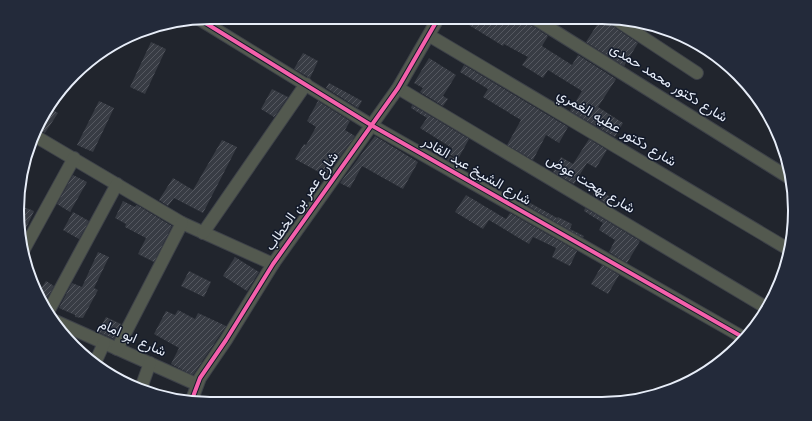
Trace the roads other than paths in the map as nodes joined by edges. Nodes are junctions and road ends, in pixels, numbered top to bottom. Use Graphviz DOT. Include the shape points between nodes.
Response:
graph roads {
  1 [pos="207,24"];
  2 [pos="436,24"];
  3 [pos="543,24"];
  4 [pos="625,26"];
  5 [pos="430,36"];
  6 [pos="696,73"];
  7 [pos="306,84"];
  8 [pos="398,88"];
  9 [pos="371,124"];
  10 [pos="38,138"];
  11 [pos="74,158"];
  12 [pos="784,175"];
  13 [pos="117,184"];
  14 [pos="182,223"];
  15 [pos="203,232"];
  16 [pos="27,243"];
  17 [pos="784,246"];
  18 [pos="273,264"];
  19 [pos="762,305"];
  20 [pos="51,307"];
  21 [pos="64,326"];
  22 [pos="740,335"];
  23 [pos="104,343"];
  24 [pos="117,349"];
  25 [pos="98,359"];
  26 [pos="150,363"];
  27 [pos="142,384"];
  28 [pos="196,384"];
  29 [pos="193,396"];
  1 -- 7 [label="street, شارع الشيخ عبد القادر"];
  2 -- 5 [label="street, شارع عمر بن الخطاب"];
  3 -- 12 [label="street, شارع دكتور محمد حمدى"];
  4 -- 6 [label="street"];
  5 -- 8 [label="street, شارع عمر بن الخطاب"];
  5 -- 17 [label="street, شارع دكتور عطيه الغمري"];
  7 -- 9 [label="street, شارع الشيخ عبد القادر"];
  7 -- 15 [label="street"];
  8 -- 9 [label="street, شارع عمر بن الخطاب"];
  8 -- 19 [label="street, شارع بهجت عوض"];
  9 -- 18 [label="street, شارع عمر بن الخطاب"];
  9 -- 22 [label="street, شارع الشيخ عبد القادر"];
  10 -- 11 [label="street"];
  11 -- 13 [label="street"];
  11 -- 16 [label="street"];
  13 -- 14 [label="street"];
  13 -- 20 [label="street"];
  14 -- 15 [label="street"];
  14 -- 24 [label="street"];
  15 -- 18 [label="street"];
  18 -- 28 [label="street, شارع عمر بن الخطاب"];
  21 -- 23 [label="street, شارع ابو امام"];
  23 -- 24 [label="street, شارع ابو امام"];
  23 -- 25 [label="street"];
  24 -- 26 [label="street, شارع ابو امام"];
  26 -- 27 [label="street"];
  26 -- 28 [label="street, شارع ابو امام"];
  28 -- 29 [label="street, شارع عمر بن الخطاب"];
}
